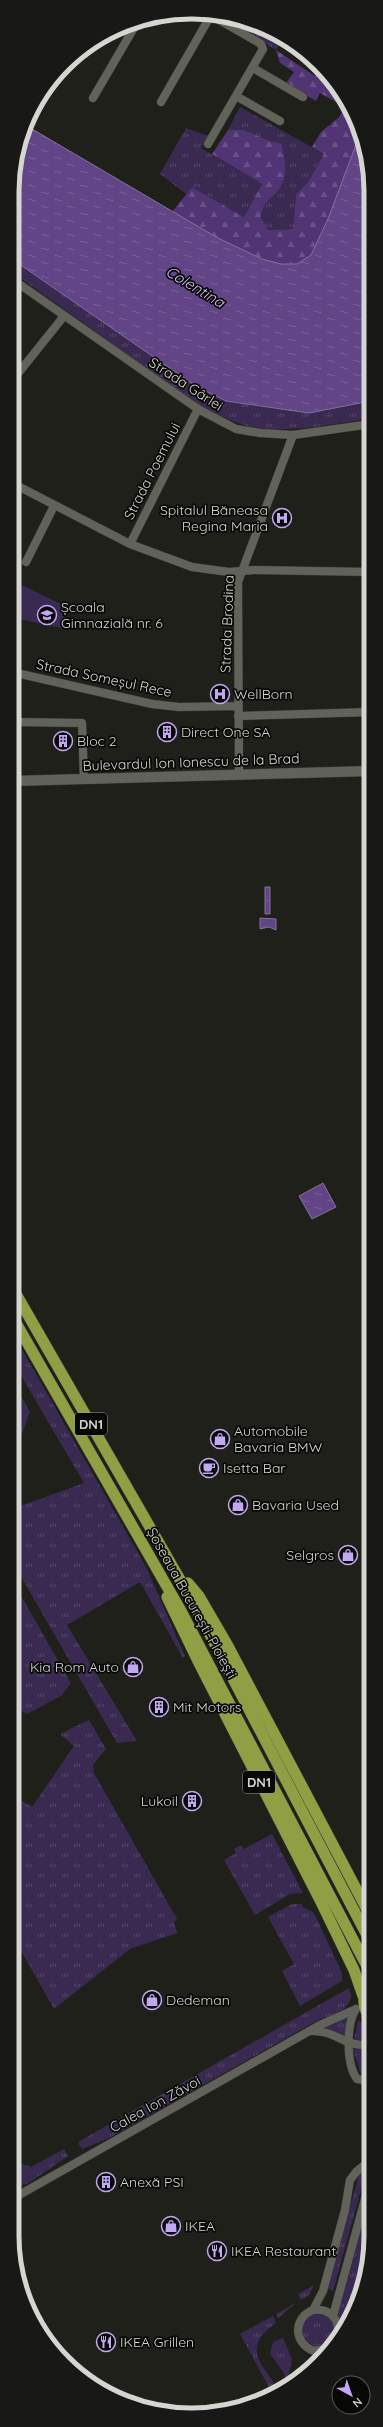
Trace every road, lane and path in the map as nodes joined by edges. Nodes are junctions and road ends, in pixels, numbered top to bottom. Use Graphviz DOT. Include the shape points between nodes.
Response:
graph roads {
  1 [pos="207,19"];
  2 [pos="232,24"];
  3 [pos="133,29"];
  4 [pos="253,68"];
  5 [pos="236,96"];
  6 [pos="303,97"];
  7 [pos="93,98"];
  8 [pos="161,102"];
  9 [pos="280,121"];
  10 [pos="208,144"];
  11 [pos="19,284"];
  12 [pos="64,316"];
  13 [pos="19,372"];
  14 [pos="198,410"];
  15 [pos="364,425"];
  16 [pos="293,435"];
  17 [pos="19,487"];
  18 [pos="54,506"];
  19 [pos="130,544"];
  20 [pos="26,562"];
  21 [pos="241,571"];
  22 [pos="364,572"];
  23 [pos="19,674"];
  24 [pos="238,706"];
  25 [pos="364,712"];
  26 [pos="238,716"];
  27 [pos="19,722"];
  28 [pos="364,771"];
  29 [pos="239,775"];
  30 [pos="84,779"];
  31 [pos="19,781"];
  32 [pos="19,1299"];
  33 [pos="19,1328"];
  34 [pos="170,1561"];
  35 [pos="157,1568"];
  36 [pos="364,1904"];
  37 [pos="364,1930"];
  38 [pos="364,1961"];
  39 [pos="363,1998"];
  40 [pos="364,2004"];
  41 [pos="354,2010"];
  42 [pos="312,2032"];
  43 [pos="348,2044"];
  44 [pos="364,2045"];
  45 [pos="364,2081"];
  46 [pos="364,2166"];
  47 [pos="19,2195"];
  48 [pos="364,2203"];
  49 [pos="313,2310"];
  50 [pos="333,2316"];
  51 [pos="338,2327"];
  52 [pos="319,2351"];
  1 -- 8 [label="street"];
  2 -- 4 [label="street" via="263,46"];
  3 -- 7 [label="street"];
  4 -- 5 [label="street"];
  4 -- 6 [label="street"];
  5 -- 9 [label="street"];
  5 -- 10 [label="street"];
  11 -- 12 [label="street, Strada Gârlei"];
  12 -- 13 [label="street"];
  12 -- 14 [label="street, Strada Gârlei"];
  14 -- 16 [label="street, Strada Gârlei" via="236,428 260,434"];
  14 -- 19 [label="street, Strada Poemului"];
  15 -- 16 [label="street, Strada Gârlei"];
  16 -- 21 [label="street, Strada Brodina"];
  17 -- 18 [label="street"];
  18 -- 19 [label="street"];
  18 -- 20 [label="street"];
  19 -- 21 [label="street" via="192,567"];
  21 -- 22 [label="street"];
  21 -- 24 [label="street, Strada Brodina" via="238,595"];
  23 -- 24 [label="street, Strada Someșul Rece" via="158,705"];
  24 -- 26 [label="street, Strada Brodina"];
  25 -- 26 [label="street"];
  26 -- 29 [label="street, Strada Brodina"];
  27 -- 30 [label="street" via="82,723"];
  28 -- 29 [label="main road, Bulevardul Ion Ionescu de la Brad"];
  29 -- 30 [label="main road, Bulevardul Ion Ionescu de la Brad"];
  30 -- 31 [label="main road, Bulevardul Ion Ionescu de la Brad"];
  32 -- 34 [label="highway, Șoseaua București-Ploiești / DN1"];
  33 -- 35 [label="highway, Șoseaua București-Ploiești / DN1"];
  34 -- 36 [label="highway, DN1" via="199,1596"];
  34 -- 37 [label="highway, Șoseaua București-Ploiești / DN1"];
  35 -- 38 [label="highway, Șoseaua București-Ploiești / DN1"];
  35 -- 39 [label="highway, DN1" via="172,1611 322,1904 354,1970"];
  39 -- 40 [label="highway, DN1"];
  39 -- 41 [label="street"];
  41 -- 42 [label="street, Calea Ion Zăvoi" via="320,2025"];
  41 -- 43 [label="street"];
  42 -- 43 [label="street" via="328,2033"];
  42 -- 47 [label="street, Calea Ion Zăvoi"];
  43 -- 44 [label="street"];
  43 -- 45 [label="street" via="354,2075"];
  46 -- 49 [label="street" via="350,2180 345,2210 323,2291"];
  48 -- 50 [label="street"];
  49 -- 50 [label="street" via="323,2310"];
  49 -- 52 [label="street" via="298,2323 298,2336 308,2349"];
  50 -- 51 [label="street"];
}
